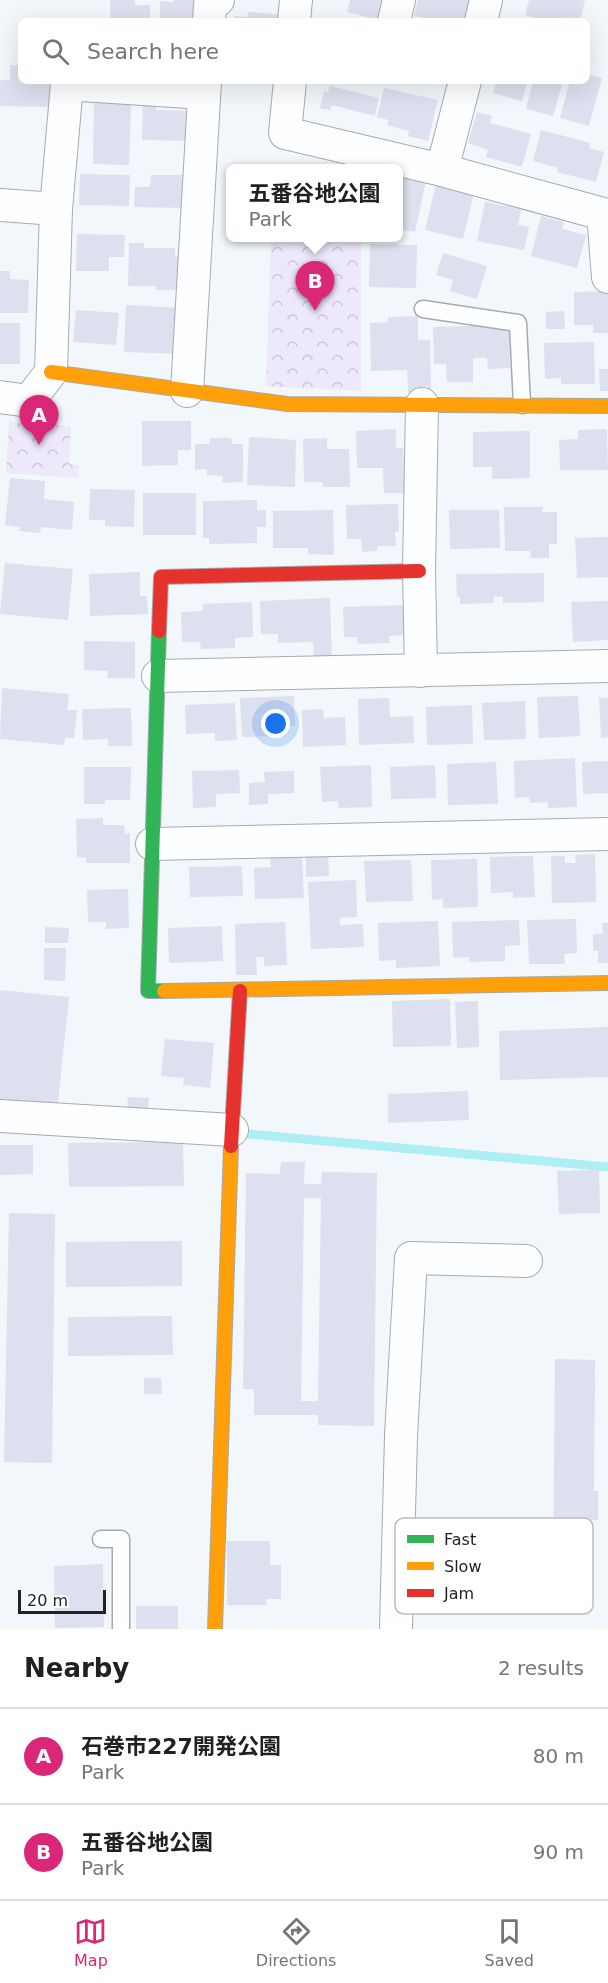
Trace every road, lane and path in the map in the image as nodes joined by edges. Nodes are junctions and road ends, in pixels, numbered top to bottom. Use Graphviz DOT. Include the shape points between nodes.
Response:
graph roads {
  1 [pos="218,0"];
  2 [pos="296,0"];
  3 [pos="399,0"];
  4 [pos="486,0"];
  5 [pos="208,18"];
  6 [pos="294,18"];
  7 [pos="395,18"];
  8 [pos="482,18"];
  9 [pos="290,84"];
  10 [pos="464,84"];
  11 [pos="204,87"];
  12 [pos="442,170"];
  13 [pos="0,206"];
  14 [pos="56,209"];
  15 [pos="608,277"];
  16 [pos="423,309"];
  17 [pos="51,372"];
  18 [pos="187,391"];
  19 [pos="0,397"];
  20 [pos="422,404"];
  21 [pos="522,405"];
  22 [pos="608,406"];
  23 [pos="419,571"];
  24 [pos="608,666"];
  25 [pos="421,671"];
  26 [pos="158,676"];
  27 [pos="608,834"];
  28 [pos="152,844"];
  29 [pos="608,983"];
  30 [pos="240,991"];
  31 [pos="0,1116"];
  32 [pos="232,1130"];
  33 [pos="526,1262"];
  34 [pos="399,1518"];
  35 [pos="101,1539"];
  36 [pos="396,1614"];
  37 [pos="121,1629"];
  38 [pos="215,1629"];
  39 [pos="396,1629"];
  1 -- 5 [label="street" via="210,4"];
  2 -- 6 [label="street"];
  3 -- 7 [label="street"];
  4 -- 8 [label="street"];
  9 -- 12 [label="street" via="285,133"];
  10 -- 12 [label="street"];
  11 -- 14 [label="street" via="67,84"];
  11 -- 18 [label="street"];
  12 -- 15 [label="street" via="603,214"];
  13 -- 14 [label="street"];
  14 -- 17 [label="street"];
  16 -- 21 [label="lane" via="518,323"];
  17 -- 18 [label="street"];
  17 -- 19 [label="street" via="29,401"];
  18 -- 20 [label="street" via="287,404"];
  20 -- 21 [label="street"];
  20 -- 23 [label="street"];
  21 -- 22 [label="street"];
  23 -- 25 [label="street"];
  23 -- 26 [label="street" via="161,577"];
  24 -- 25 [label="street"];
  25 -- 26 [label="street"];
  26 -- 28 [label="street"];
  27 -- 28 [label="street"];
  28 -- 30 [label="street" via="148,991"];
  29 -- 30 [label="street"];
  30 -- 32 [label="street"];
  31 -- 32 [label="street"];
  32 -- 38 [label="street"];
  33 -- 34 [label="street" via="411,1258"];
  35 -- 37 [label="lane" via="121,1539"];
  36 -- 39 [label="street"];
}
